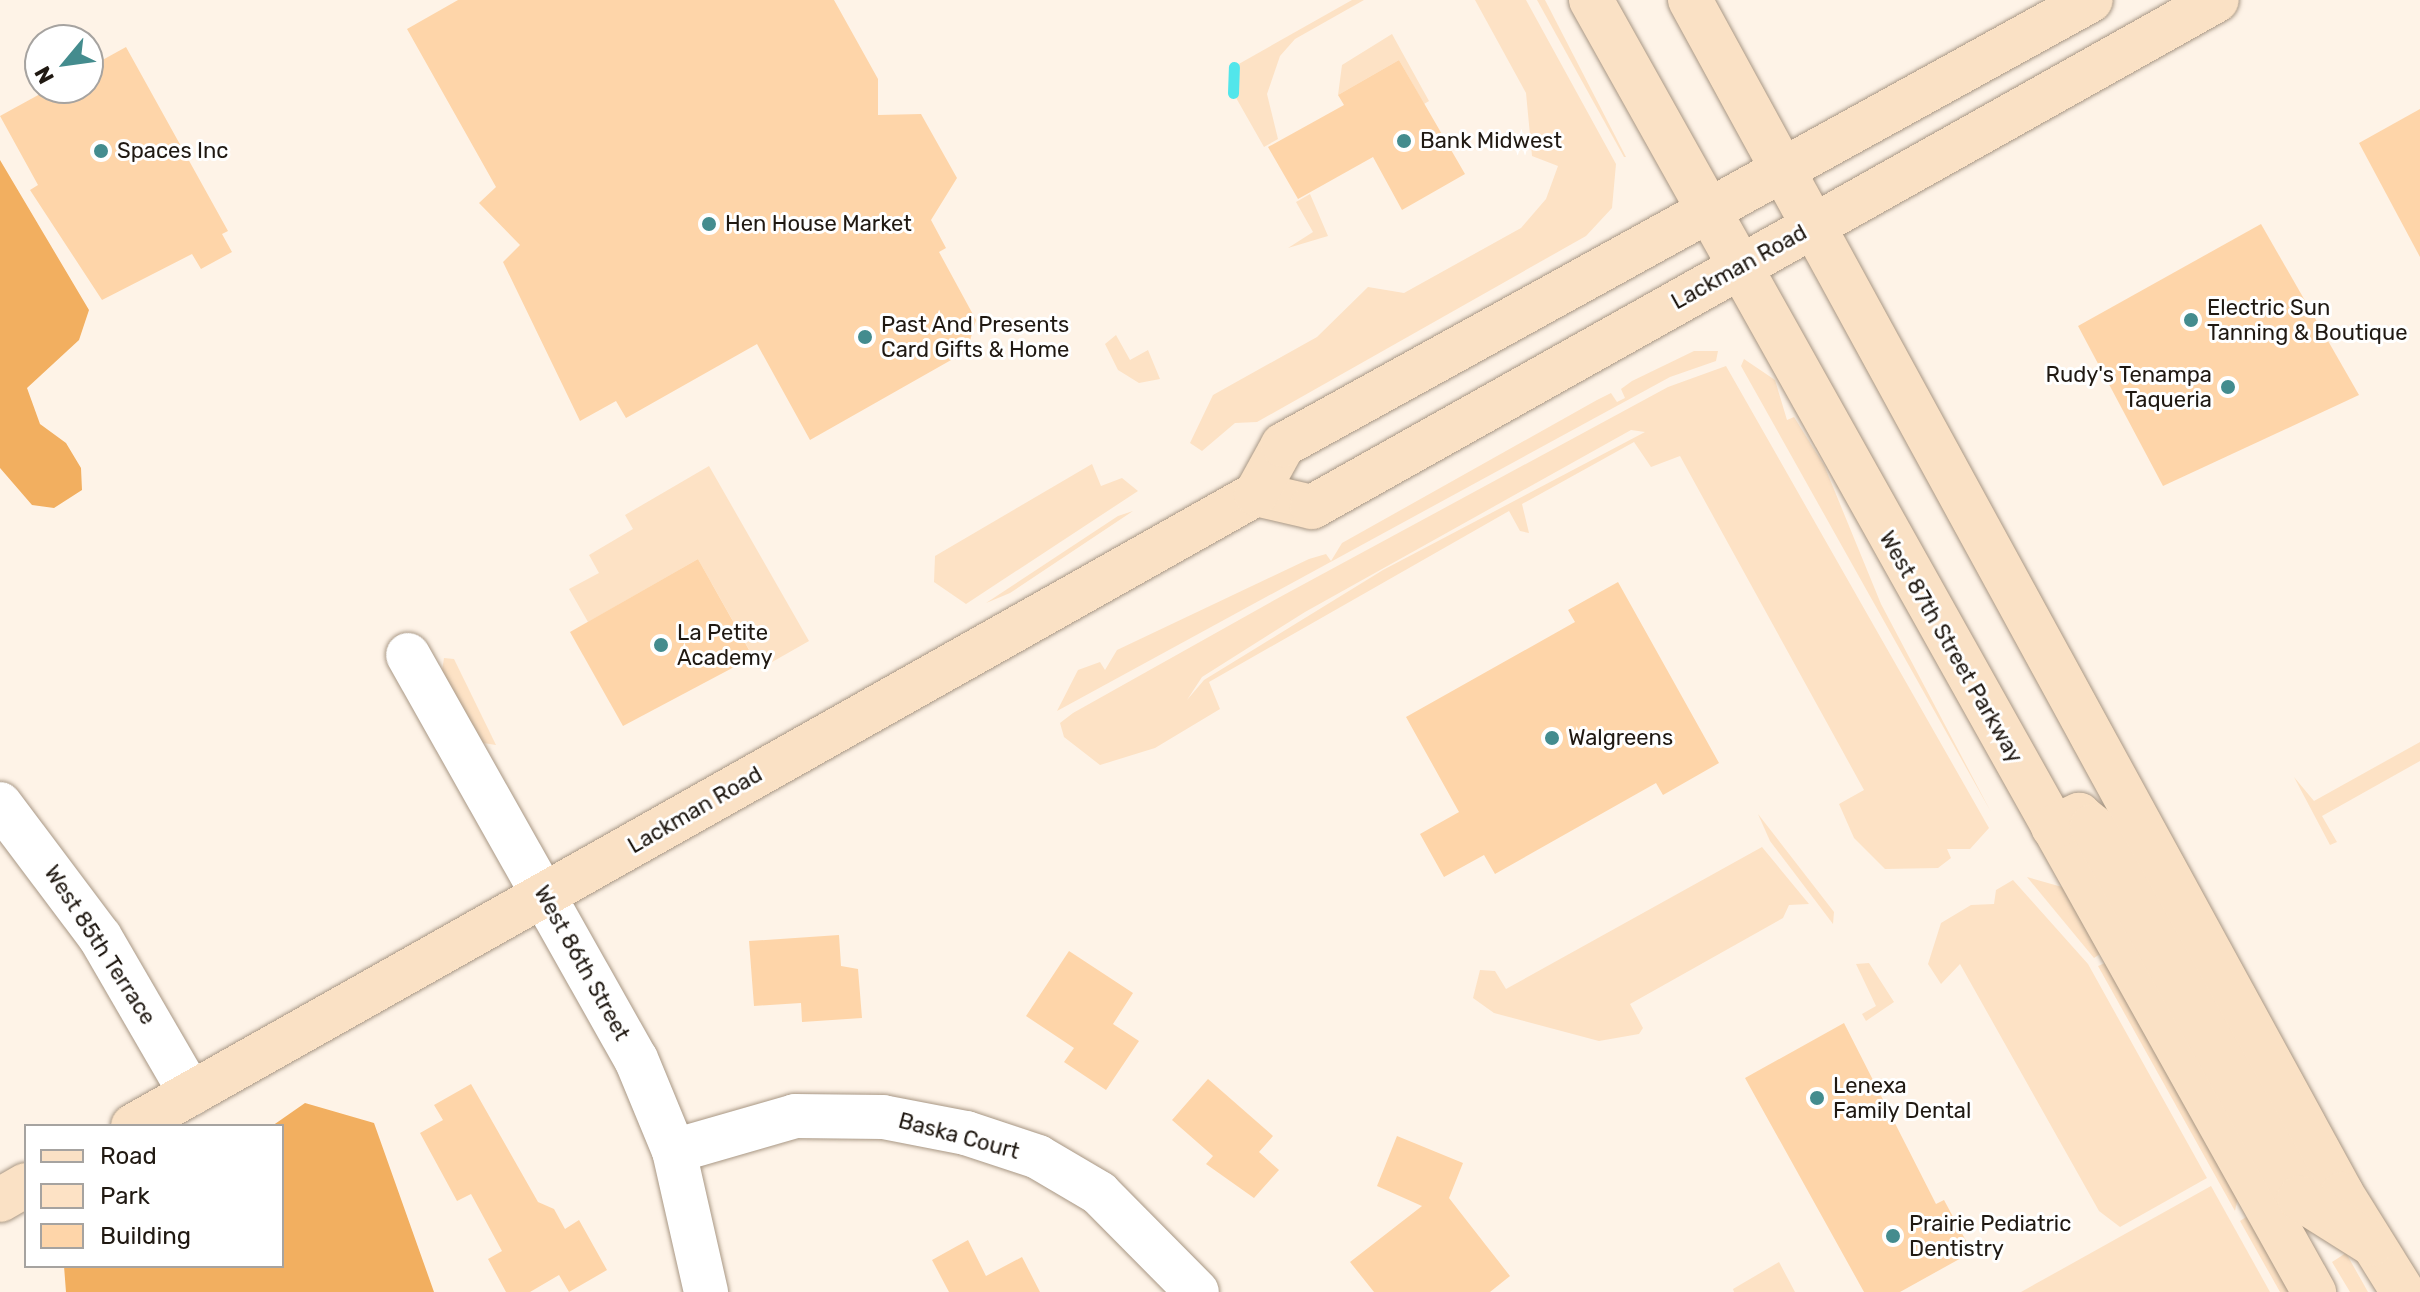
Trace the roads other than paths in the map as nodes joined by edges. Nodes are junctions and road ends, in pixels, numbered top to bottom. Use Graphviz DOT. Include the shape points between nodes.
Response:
graph roads {
  1 [pos="1591,0"];
  2 [pos="1690,0"];
  3 [pos="2091,0"];
  4 [pos="2217,0"];
  5 [pos="1782,170"];
  6 [pos="1706,212"];
  7 [pos="1813,226"];
  8 [pos="1737,268"];
  9 [pos="1256,494"];
  10 [pos="408,655"];
  11 [pos="4,816"];
  12 [pos="2053,827"];
  13 [pos="544,895"];
  14 [pos="191,1094"];
  15 [pos="137,1124"];
  16 [pos="674,1151"];
  17 [pos="24,1186"];
  18 [pos="0,1200"];
  19 [pos="2379,1248"];
  20 [pos="706,1292"];
  21 [pos="1197,1292"];
  22 [pos="2314,1292"];
  23 [pos="2403,1292"];
  1 -- 6 [label="main road, West 87th Street Parkway"];
  2 -- 5 [label="main road"];
  3 -- 5 [label="main road"];
  4 -- 7 [label="main road, Lackman Road"];
  5 -- 6 [label="main road"];
  5 -- 7 [label="main road"];
  6 -- 8 [label="main road, West 87th Street Parkway"];
  6 -- 9 [label="main road" via="1283,445"];
  7 -- 8 [label="main road, Lackman Road"];
  7 -- 19 [label="main road" via="2335,1180"];
  8 -- 9 [label="main road, Lackman Road" via="1312,507"];
  8 -- 12 [label="main road, West 87th Street Parkway"];
  9 -- 13 [label="main road, Lackman Road"];
  10 -- 13 [label="street, West 86th Street"];
  11 -- 14 [label="street, West 85th Terrace" via="100,937"];
  12 -- 19 [label="main road" via="2079,815 2092,826 2299,1198"];
  12 -- 22 [label="main road, West 87th Street Parkway"];
  13 -- 14 [label="main road, Lackman Road"];
  13 -- 16 [label="street, West 86th Street" via="636,1059"];
  14 -- 15 [label="main road, Lackman Road"];
  16 -- 20 [label="street, West 86th Street"];
  16 -- 21 [label="street, Baska Court" via="795,1116 883,1117 966,1133 1038,1157 1099,1193"];
  17 -- 18 [label="main road"];
  19 -- 23 [label="main road"];
}
